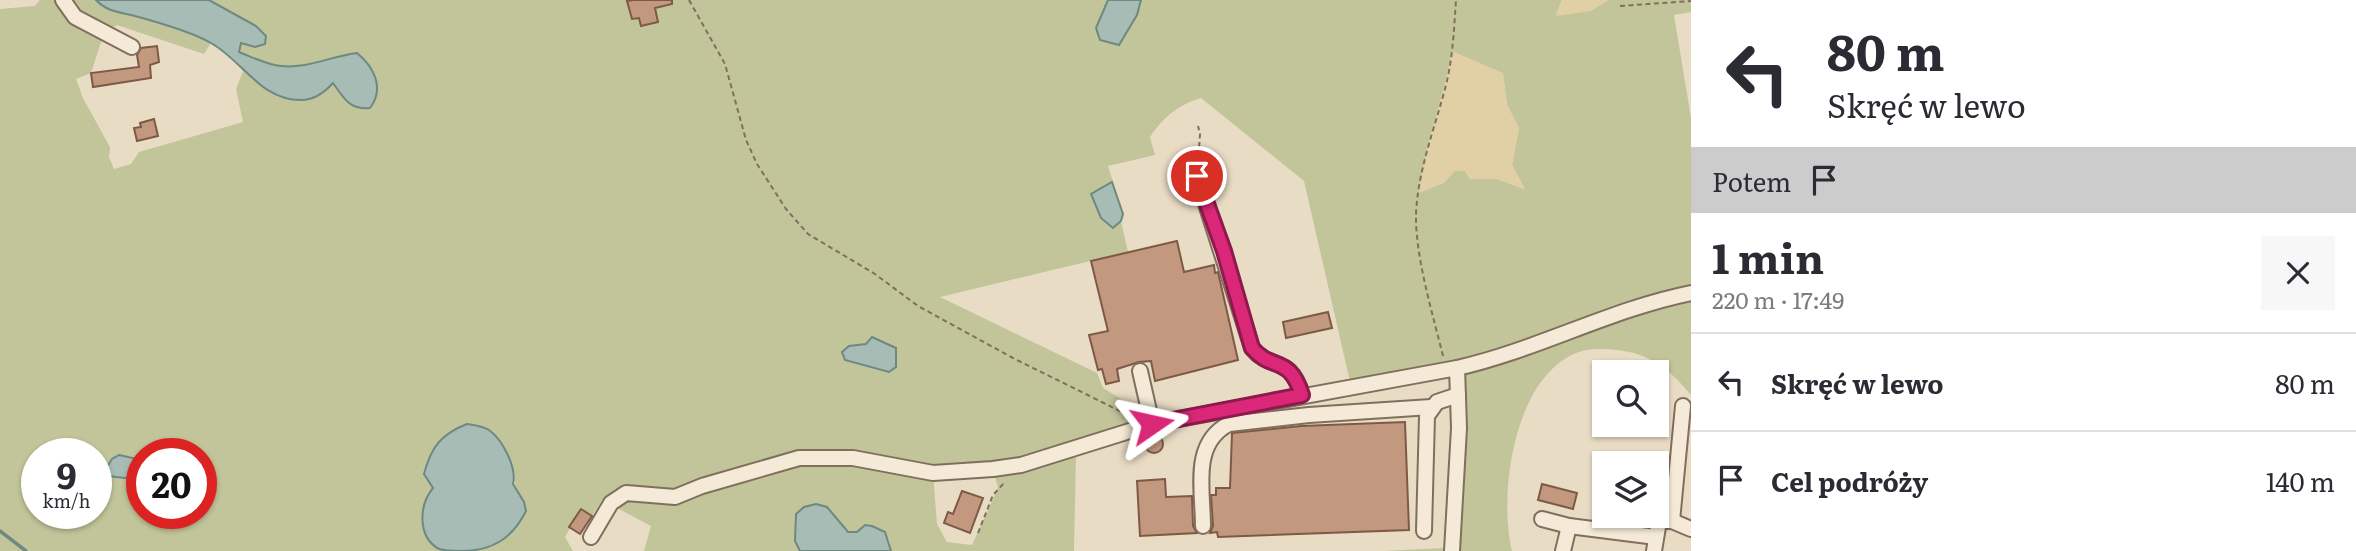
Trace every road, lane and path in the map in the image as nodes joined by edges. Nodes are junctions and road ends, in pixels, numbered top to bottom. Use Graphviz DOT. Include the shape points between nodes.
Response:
graph roads {
  1 [pos="63,0"];
  2 [pos="689,0"];
  3 [pos="1456,0"];
  4 [pos="1691,1"];
  5 [pos="1620,6"];
  6 [pos="132,47"];
  7 [pos="1198,126"];
  8 [pos="1197,176"];
  9 [pos="1691,293"];
  10 [pos="1452,369"];
  11 [pos="1140,371"];
  12 [pos="1302,395"];
  13 [pos="1458,395"];
  14 [pos="1683,406"];
  15 [pos="1431,407"];
  16 [pos="1131,416"];
  17 [pos="1152,424"];
  18 [pos="1021,465"];
  19 [pos="1542,519"];
  20 [pos="1672,521"];
  21 [pos="1203,526"];
  22 [pos="1569,526"];
  23 [pos="1691,529"];
  24 [pos="1424,531"];
  25 [pos="978,533"];
  26 [pos="591,537"];
  27 [pos="1655,544"];
  28 [pos="1451,551"];
  29 [pos="1563,551"];
  1 -- 6 [label="lane" via="75,17"];
  2 -- 16 [label="path" via="725,64 757,164 808,234 918,306"];
  3 -- 10 [label="path" via="1448,72 1422,167 1416,215 1425,274"];
  4 -- 5 [label="path"];
  7 -- 8 [label="path"];
  8 -- 12 [label="lane" via="1252,348 1291,371"];
  9 -- 10 [label="lane" via="1658,299"];
  10 -- 12 [label="lane"];
  10 -- 13 [label="lane"];
  11 -- 17 [label="lane"];
  12 -- 17 [label="lane"];
  13 -- 15 [label="lane"];
  13 -- 28 [label="lane"];
  14 -- 20 [label="lane"];
  15 -- 21 [label="lane" via="1309,415 1223,427 1208,440 1203,453"];
  15 -- 24 [label="lane" via="1425,427"];
  17 -- 18 [label="lane"];
  18 -- 25 [label="path" via="993,495"];
  18 -- 26 [label="lane" via="933,472 853,458 799,458 675,497 626,493 611,503"];
  19 -- 22 [label="lane"];
  20 -- 23 [label="lane"];
  20 -- 27 [label="lane" via="1659,521"];
  22 -- 27 [label="lane"];
  22 -- 29 [label="lane"];
}
